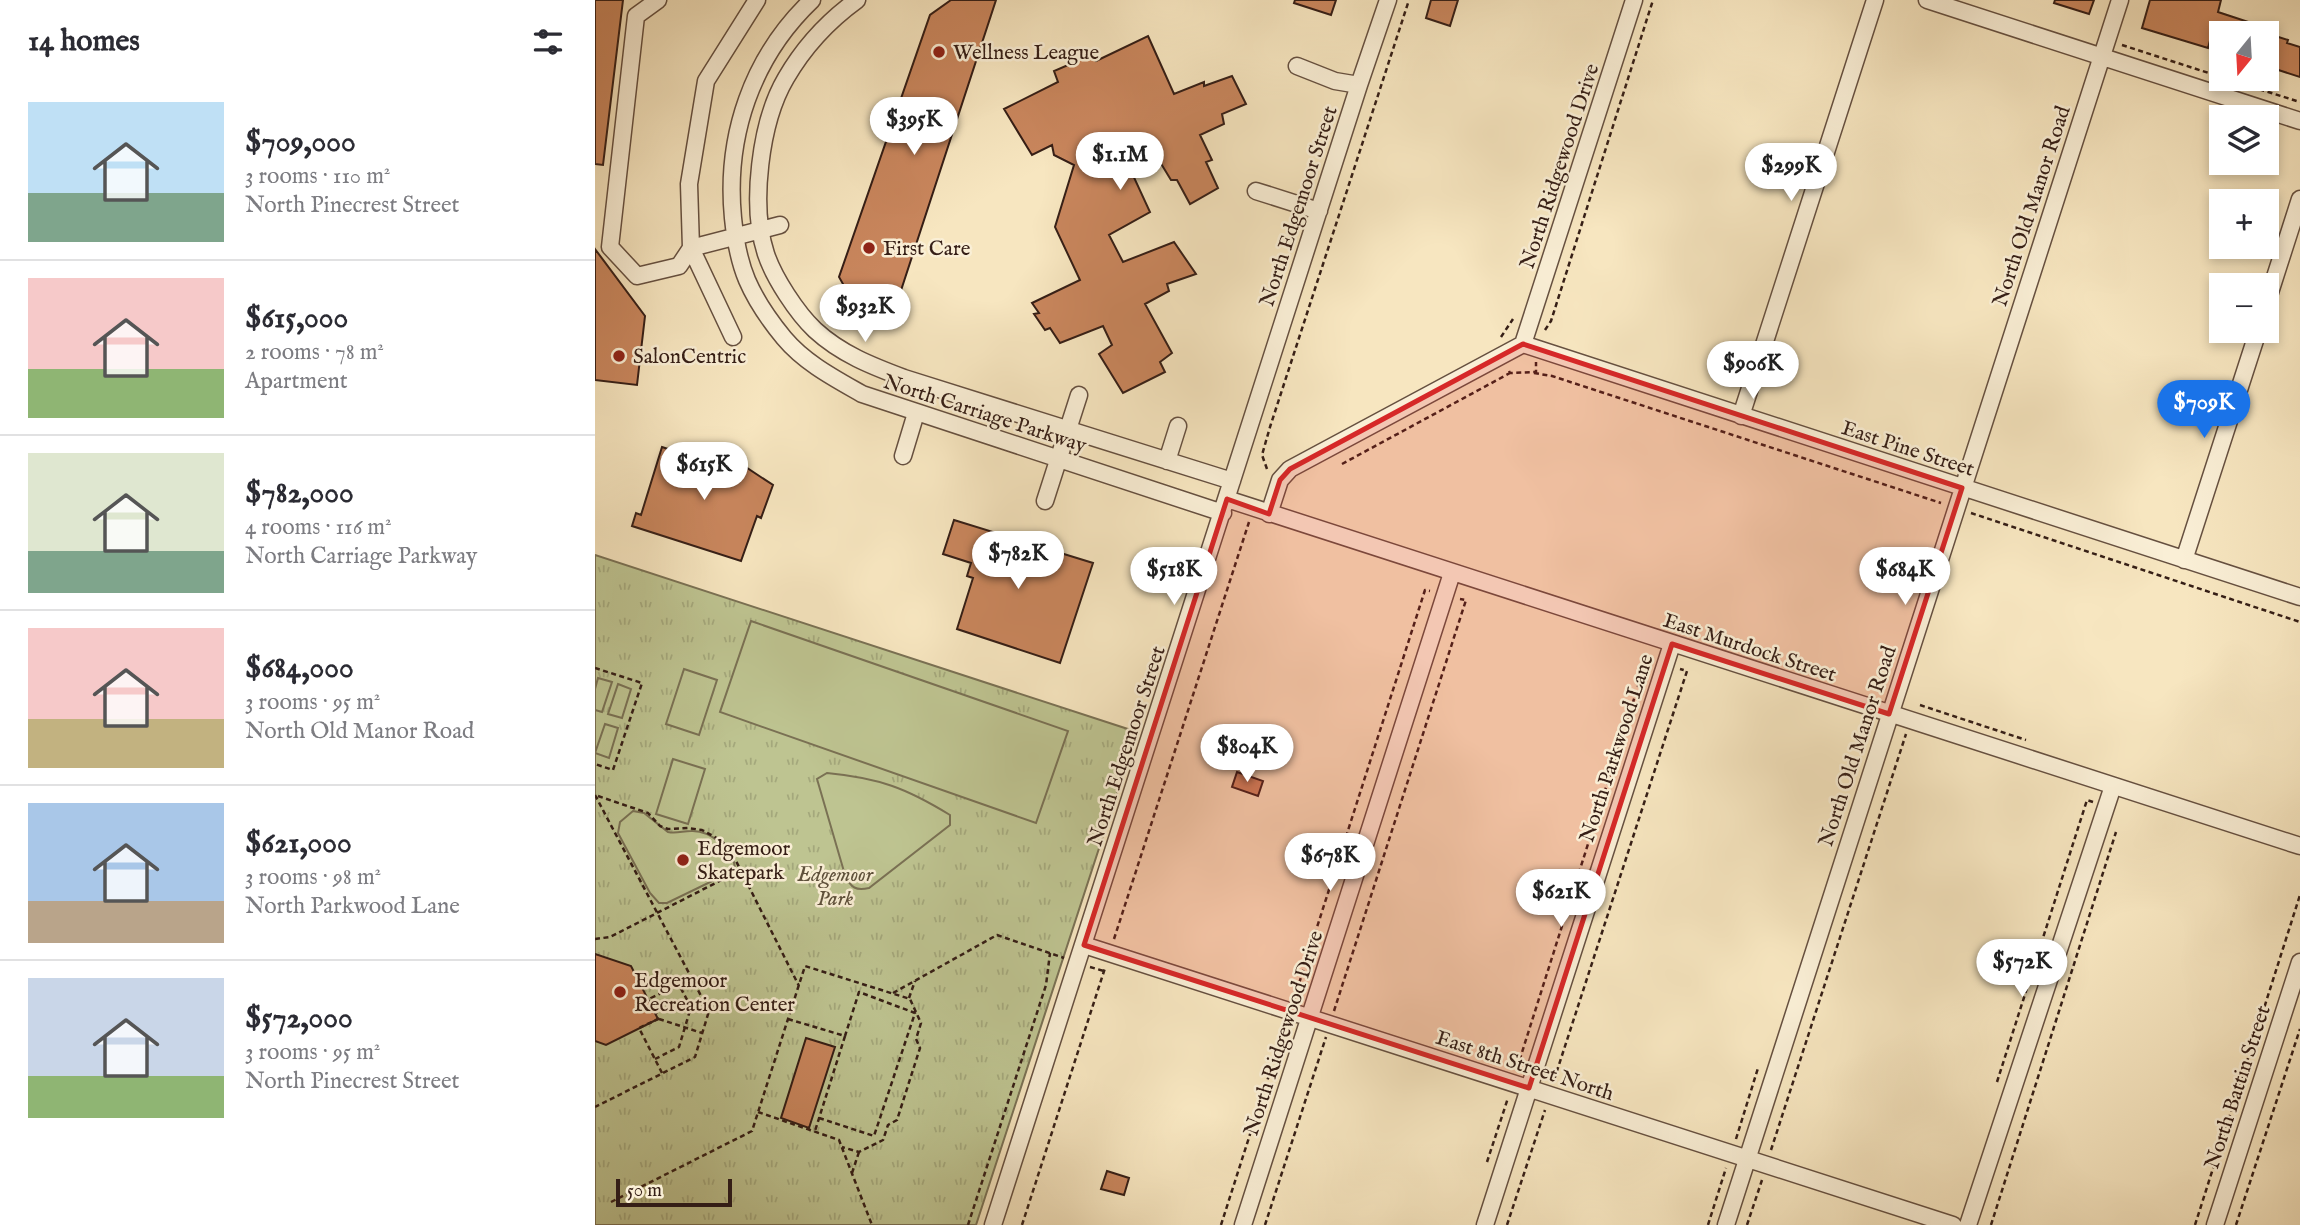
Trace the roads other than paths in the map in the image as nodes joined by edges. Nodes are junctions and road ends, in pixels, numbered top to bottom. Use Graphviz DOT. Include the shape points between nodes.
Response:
graph roads {
  1 [pos="658,0"];
  2 [pos="757,0"];
  3 [pos="812,0"];
  4 [pos="857,0"];
  5 [pos="1388,0"];
  6 [pos="1634,0"];
  7 [pos="1875,0"];
  8 [pos="1927,0"];
  9 [pos="2120,0"];
  10 [pos="2102,56"];
  11 [pos="1297,66"];
  12 [pos="1359,85"];
  13 [pos="2300,121"];
  14 [pos="1255,191"];
  15 [pos="2300,199"];
  16 [pos="1319,211"];
  17 [pos="780,225"];
  18 [pos="761,229"];
  19 [pos="735,236"];
  20 [pos="691,248"];
  21 [pos="2276,273"];
  22 [pos="733,337"];
  23 [pos="2254,343"];
  24 [pos="1523,344"];
  25 [pos="1079,396"];
  26 [pos="916,413"];
  27 [pos="1741,416"];
  28 [pos="1178,426"];
  29 [pos="1068,430"];
  30 [pos="903,456"];
  31 [pos="1059,460"];
  32 [pos="1167,461"];
  33 [pos="1233,481"];
  34 [pos="1962,488"];
  35 [pos="1045,501"];
  36 [pos="1225,506"];
  37 [pos="1269,514"];
  38 [pos="2184,560"];
  39 [pos="1452,573"];
  40 [pos="2300,597"];
  41 [pos="1672,644"];
  42 [pos="1889,714"];
  43 [pos="2112,786"];
  44 [pos="2300,846"];
  45 [pos="1084,945"];
  46 [pos="2300,962"];
  47 [pos="1310,1018"];
  48 [pos="1529,1088"];
  49 [pos="1747,1158"];
  50 [pos="993,1225"];
  51 [pos="1243,1225"];
  52 [pos="1485,1225"];
  53 [pos="1726,1225"];
  54 [pos="1953,1225"];
  55 [pos="1968,1225"];
  56 [pos="2215,1225"];
  1 -- 20 [label="street" via="636,16 610,247 637,276 679,266"];
  2 -- 20 [label="street" via="706,81 689,184"];
  3 -- 19 [label="street, North Carriage Parkway" via="791,20 767,55 746,97 735,138 730,189"];
  4 -- 18 [label="street, North Carriage Parkway" via="812,39 785,79 761,160"];
  5 -- 12 [label="street, North Edgemoor Street"];
  6 -- 24 [label="street, North Ridgewood Drive"];
  7 -- 27 [label="street"];
  8 -- 10 [label="street"];
  9 -- 10 [label="street, North Old Manor Road"];
  10 -- 13 [label="street"];
  10 -- 34 [label="street, North Old Manor Road"];
  11 -- 12 [label="street"];
  12 -- 16 [label="street, North Edgemoor Street"];
  14 -- 16 [label="street"];
  15 -- 21 [label="street"];
  16 -- 33 [label="street, North Edgemoor Street"];
  17 -- 18 [label="street"];
  18 -- 19 [label="street"];
  18 -- 29 [label="street, North Carriage Parkway" via="766,255 782,287 814,329 856,360"];
  19 -- 20 [label="street"];
  19 -- 26 [label="street, North Carriage Parkway" via="746,279 786,340 819,370 862,394"];
  20 -- 22 [label="street"];
  23 -- 38 [label="street"];
  24 -- 27 [label="street, East Pine Street"];
  24 -- 37 [label="street" via="1290,469 1280,480"];
  25 -- 29 [label="street"];
  26 -- 30 [label="street"];
  26 -- 31 [label="street, North Carriage Parkway"];
  27 -- 34 [label="street, East Pine Street"];
  28 -- 32 [label="street"];
  29 -- 31 [label="street"];
  29 -- 32 [label="street, North Carriage Parkway"];
  31 -- 35 [label="street"];
  31 -- 36 [label="street, North Carriage Parkway"];
  32 -- 33 [label="street, North Carriage Parkway"];
  33 -- 36 [label="street, North Edgemoor Street"];
  34 -- 38 [label="street, East Pine Street"];
  34 -- 42 [label="street, North Old Manor Road"];
  36 -- 37 [label="street, East Murdock Street"];
  36 -- 45 [label="street, North Edgemoor Street"];
  37 -- 39 [label="street, East Murdock Street"];
  38 -- 40 [label="street, East Pine Street"];
  39 -- 41 [label="street, East Murdock Street"];
  39 -- 47 [label="street, North Ridgewood Drive"];
  41 -- 42 [label="street, East Murdock Street"];
  41 -- 48 [label="street, North Parkwood Lane"];
  42 -- 43 [label="street, East Murdock Street"];
  42 -- 49 [label="street, North Old Manor Road"];
  43 -- 44 [label="street, East Murdock Street"];
  43 -- 55 [label="street"];
  45 -- 47 [label="street, East 8th Street North"];
  45 -- 50 [label="street, North Edgemoor Street"];
  46 -- 56 [label="street, North Battin Street"];
  47 -- 48 [label="street, East 8th Street North"];
  47 -- 51 [label="street, North Ridgewood Drive"];
  48 -- 49 [label="street, East 8th Street North"];
  48 -- 52 [label="street, North Parkwood Lane"];
  49 -- 53 [label="street, North Old Manor Road"];
  49 -- 54 [label="street, East 8th Street North"];
}
